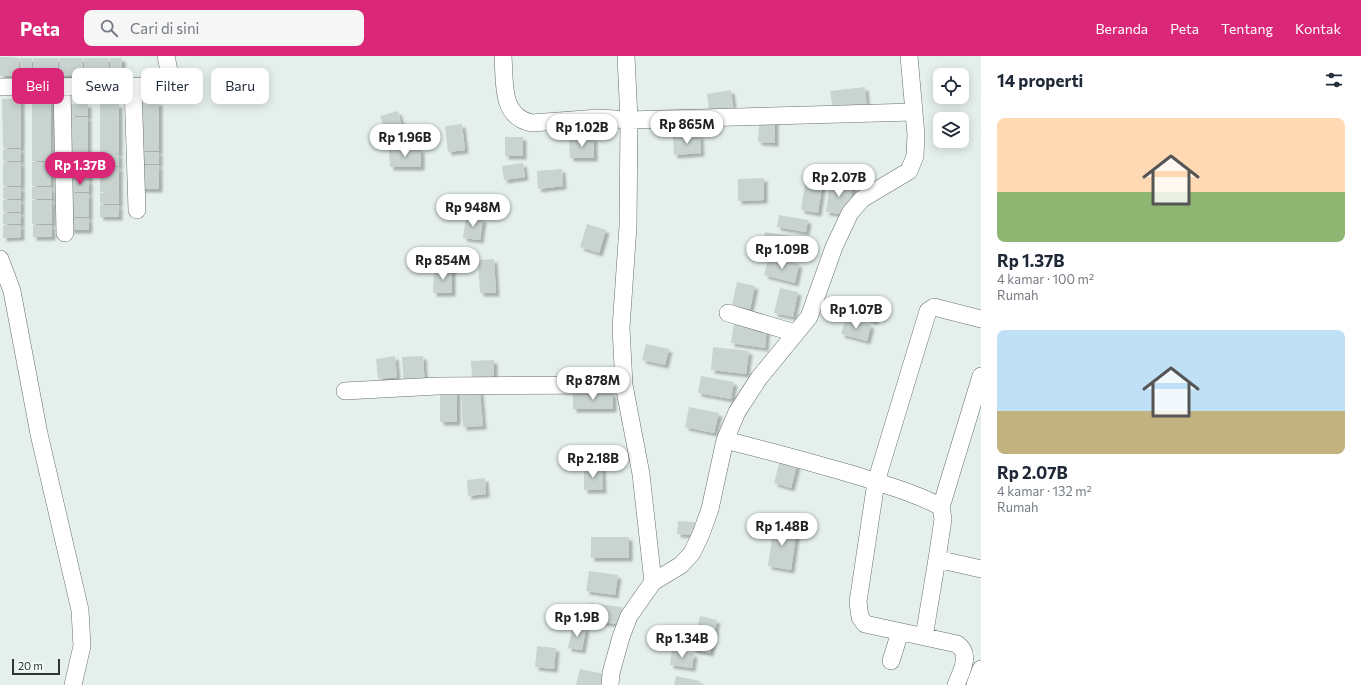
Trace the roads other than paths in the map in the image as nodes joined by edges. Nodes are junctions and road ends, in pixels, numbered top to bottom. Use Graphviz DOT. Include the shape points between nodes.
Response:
graph roads {
  1 [pos="166,56"];
  2 [pos="503,56"];
  3 [pos="626,56"];
  4 [pos="909,56"];
  5 [pos="133,86"];
  6 [pos="0,87"];
  7 [pos="12,87"];
  8 [pos="62,104"];
  9 [pos="914,112"];
  10 [pos="629,120"];
  11 [pos="137,210"];
  12 [pos="65,233"];
  13 [pos="0,258"];
  14 [pos="728,313"];
  15 [pos="981,319"];
  16 [pos="795,333"];
  17 [pos="981,376"];
  18 [pos="624,385"];
  19 [pos="345,391"];
  20 [pos="725,440"];
  21 [pos="876,482"];
  22 [pos="941,507"];
  23 [pos="937,559"];
  24 [pos="981,569"];
  25 [pos="653,582"];
  26 [pos="900,632"];
  27 [pos="924,637"];
  28 [pos="892,662"];
  29 [pos="981,669"];
  30 [pos="73,685"];
  31 [pos="610,685"];
  32 [pos="956,685"];
  33 [pos="975,685"];
  1 -- 5 [label="street" via="172,86"];
  2 -- 10 [label="street" via="508,108 522,121 532,123 598,118"];
  3 -- 10 [label="street"];
  4 -- 9 [label="street"];
  5 -- 11 [label="street"];
  6 -- 7 [label="street"];
  8 -- 12 [label="street"];
  9 -- 10 [label="street"];
  9 -- 16 [label="street" via="915,156 909,171 862,199 850,213 834,247 809,317"];
  10 -- 18 [label="street" via="628,226 621,328"];
  13 -- 30 [label="street" via="12,291 39,434 80,610 82,646"];
  14 -- 16 [label="street"];
  15 -- 21 [label="street" via="934,307 928,311"];
  16 -- 20 [label="street" via="748,392"];
  17 -- 22 [label="street"];
  18 -- 19 [label="street" via="438,386"];
  18 -- 25 [label="street" via="641,474"];
  20 -- 21 [label="street" via="792,456"];
  20 -- 25 [label="street" via="710,510 692,553 681,565"];
  21 -- 22 [label="street"];
  21 -- 26 [label="street" via="858,602 860,616 865,624"];
  22 -- 23 [label="street"];
  23 -- 24 [label="street"];
  23 -- 27 [label="street"];
  25 -- 31 [label="street" via="628,616"];
  26 -- 27 [label="street"];
  26 -- 28 [label="street"];
  27 -- 32 [label="street" via="962,647 965,659"];
  29 -- 33 [label="street"];
}
